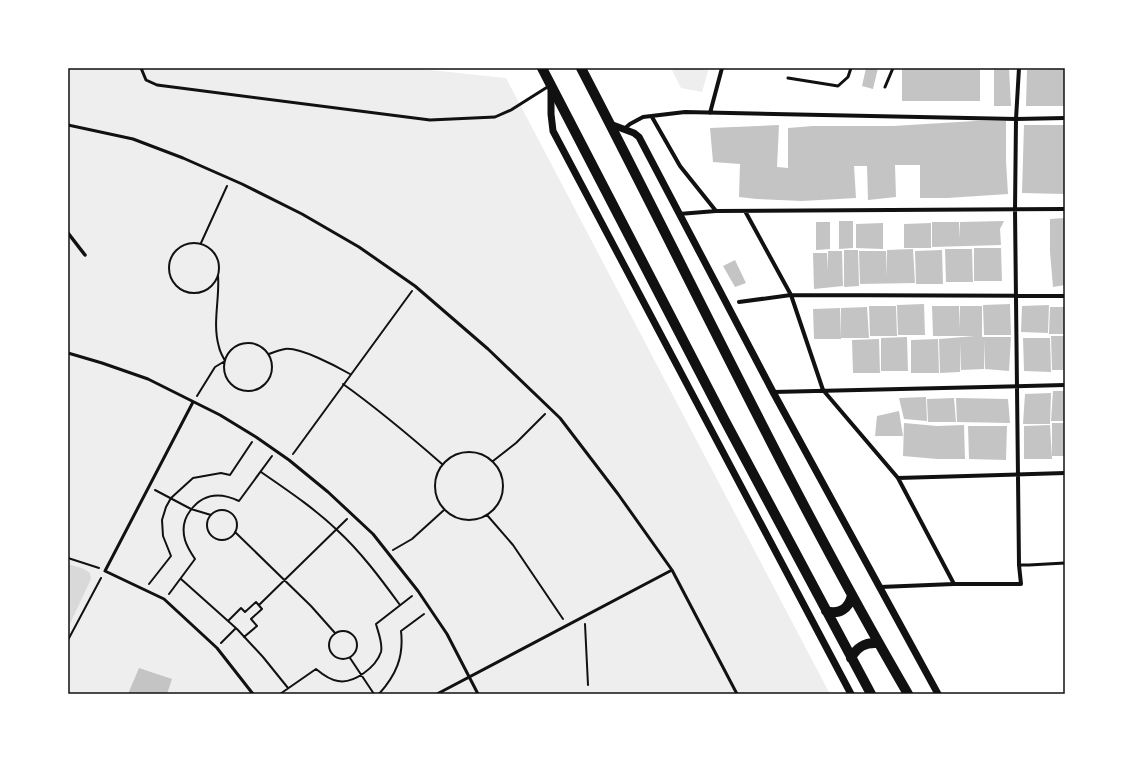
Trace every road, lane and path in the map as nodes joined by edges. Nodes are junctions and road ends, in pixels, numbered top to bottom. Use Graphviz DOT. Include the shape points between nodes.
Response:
graph roads {
  1 [pos="141,68"];
  2 [pos="542,68"];
  3 [pos="581,68"];
  4 [pos="722,68"];
  5 [pos="851,68"];
  6 [pos="893,68"];
  7 [pos="1019,68"];
  8 [pos="788,78"];
  9 [pos="551,84"];
  10 [pos="885,88"];
  11 [pos="710,113"];
  12 [pos="652,117"];
  13 [pos="1065,118"];
  14 [pos="1016,119"];
  15 [pos="610,124"];
  16 [pos="68,125"];
  17 [pos="624,129"];
  18 [pos="231,178"];
  19 [pos="1065,209"];
  20 [pos="1015,210"];
  21 [pos="716,211"];
  22 [pos="745,211"];
  23 [pos="679,214"];
  24 [pos="68,233"];
  25 [pos="201,243"];
  26 [pos="85,255"];
  27 [pos="218,274"];
  28 [pos="415,286"];
  29 [pos="791,295"];
  30 [pos="1016,296"];
  31 [pos="1065,296"];
  32 [pos="739,302"];
  33 [pos="68,353"];
  34 [pos="269,354"];
  35 [pos="225,361"];
  36 [pos="350,374"];
  37 [pos="343,384"];
  38 [pos="1017,385"];
  39 [pos="1065,385"];
  40 [pos="823,390"];
  41 [pos="773,392"];
  42 [pos="193,402"];
  43 [pos="550,409"];
  44 [pos="256,437"];
  45 [pos="276,451"];
  46 [pos="289,460"];
  47 [pos="493,461"];
  48 [pos="442,464"];
  49 [pos="260,472"];
  50 [pos="1065,473"];
  51 [pos="1019,474"];
  52 [pos="898,478"];
  53 [pos="149,487"];
  54 [pos="171,498"];
  55 [pos="191,509"];
  56 [pos="444,510"];
  57 [pos="352,514"];
  58 [pos="211,515"];
  59 [pos="487,515"];
  60 [pos="337,530"];
  61 [pos="236,532"];
  62 [pos="388,553"];
  63 [pos="68,558"];
  64 [pos="1065,563"];
  65 [pos="1019,565"];
  66 [pos="672,570"];
  67 [pos="105,571"];
  68 [pos="181,579"];
  69 [pos="284,580"];
  70 [pos="954,584"];
  71 [pos="880,587"];
  72 [pos="145,590"];
  73 [pos="418,591"];
  74 [pos="852,596"];
  75 [pos="164,599"];
  76 [pos="400,605"];
  77 [pos="259,606"];
  78 [pos="430,609"];
  79 [pos="826,611"];
  80 [pos="584,617"];
  81 [pos="228,621"];
  82 [pos="568,626"];
  83 [pos="236,628"];
  84 [pos="335,633"];
  85 [pos="244,637"];
  86 [pos="68,640"];
  87 [pos="878,643"];
  88 [pos="217,648"];
  89 [pos="350,658"];
  90 [pos="851,658"];
  91 [pos="362,675"];
  92 [pos="470,678"];
  93 [pos="588,685"];
  94 [pos="288,688"];
  95 [pos="253,694"];
  96 [pos="280,694"];
  97 [pos="374,694"];
  98 [pos="379,694"];
  99 [pos="437,694"];
  100 [pos="478,694"];
  101 [pos="737,694"];
  102 [pos="851,694"];
  103 [pos="871,694"];
  104 [pos="908,694"];
  105 [pos="938,694"];
  1 -- 9 [label="lane" via="146,80 157,85 430,120 495,117 511,110"];
  2 -- 9 [label="highway"];
  3 -- 15 [label="highway"];
  4 -- 11 [label="street"];
  5 -- 8 [label="lane" via="848,77 838,86"];
  6 -- 10 [label="lane"];
  7 -- 14 [label="street"];
  9 -- 79 [label="highway"];
  9 -- 102 [label="street" via="553,131"];
  11 -- 12 [label="street" via="685,112"];
  11 -- 14 [label="street"];
  12 -- 17 [label="street" via="644,117"];
  12 -- 21 [label="street" via="680,166"];
  13 -- 14 [label="street"];
  14 -- 20 [label="street"];
  15 -- 17 [label="street"];
  15 -- 74 [label="highway" via="750,403"];
  16 -- 18 [label="lane" via="132,139"];
  17 -- 23 [label="street" via="639,137"];
  18 -- 25 [label="path"];
  18 -- 28 [label="lane" via="302,214 359,247"];
  19 -- 20 [label="street"];
  20 -- 22 [label="street"];
  20 -- 30 [label="street"];
  21 -- 22 [label="street"];
  21 -- 23 [label="street"];
  22 -- 29 [label="street"];
  23 -- 41 [label="street"];
  24 -- 26 [label="street"];
  25 -- 27 [label="path" via="208,246 218,259"];
  25 -- 27 [label="path" via="184,244 174,252 168,263 171,280 184,291 197,293 209,288"];
  27 -- 35 [label="path" via="216,328 218,346"];
  28 -- 36 [label="path"];
  28 -- 43 [label="lane" via="488,349"];
  29 -- 30 [label="street"];
  29 -- 32 [label="street"];
  29 -- 40 [label="street"];
  30 -- 31 [label="street"];
  30 -- 38 [label="street"];
  33 -- 42 [label="lane" via="148,379"];
  34 -- 35 [label="path" via="256,344 241,344 228,354"];
  34 -- 35 [label="path" via="272,361 270,376 260,388 252,390 237,388 231,383 224,369"];
  34 -- 36 [label="path" via="286,349 303,353 322,359"];
  35 -- 42 [label="path" via="215,367"];
  36 -- 37 [label="path"];
  37 -- 46 [label="path"];
  37 -- 48 [label="path"];
  38 -- 39 [label="street"];
  38 -- 40 [label="street"];
  38 -- 51 [label="street"];
  40 -- 41 [label="street"];
  40 -- 52 [label="street"];
  41 -- 71 [label="street"];
  42 -- 44 [label="lane"];
  42 -- 53 [label="lane"];
  43 -- 47 [label="path" via="516,443"];
  43 -- 66 [label="lane" via="560,418 618,494"];
  44 -- 45 [label="lane"];
  44 -- 54 [label="path" via="230,475 221,473 192,478"];
  45 -- 46 [label="lane"];
  45 -- 49 [label="path"];
  46 -- 57 [label="lane"];
  47 -- 48 [label="path" via="484,455 461,452"];
  47 -- 59 [label="path" via="503,479 503,490 495,509"];
  48 -- 56 [label="path" via="434,488 438,502"];
  49 -- 55 [label="path" via="239,501 230,496 207,497 197,501"];
  49 -- 60 [label="path" via="301,500"];
  50 -- 51 [label="street"];
  51 -- 52 [label="street"];
  51 -- 65 [label="street"];
  52 -- 70 [label="street"];
  53 -- 54 [label="path"];
  53 -- 67 [label="lane"];
  54 -- 55 [label="path"];
  54 -- 72 [label="path" via="162,520 163,536 171,556"];
  55 -- 58 [label="path"];
  55 -- 68 [label="path" via="185,518 185,540 195,559"];
  56 -- 59 [label="path" via="464,521 476,520"];
  56 -- 62 [label="path" via="412,539"];
  57 -- 60 [label="path"];
  57 -- 62 [label="lane"];
  58 -- 61 [label="path" via="219,510 229,511 236,518"];
  58 -- 61 [label="path" via="208,530 214,537 224,540"];
  59 -- 82 [label="path" via="513,545"];
  60 -- 69 [label="path"];
  60 -- 76 [label="path" via="374,570"];
  61 -- 69 [label="path"];
  62 -- 73 [label="lane"];
  63 -- 67 [label="path"];
  64 -- 65 [label="lane"];
  65 -- 70 [label="street" via="1021,584"];
  66 -- 80 [label="lane"];
  66 -- 101 [label="lane"];
  67 -- 72 [label="lane"];
  67 -- 86 [label="path"];
  68 -- 75 [label="path"];
  68 -- 81 [label="path"];
  69 -- 77 [label="path"];
  69 -- 84 [label="path"];
  70 -- 71 [label="street"];
  71 -- 105 [label="street"];
  72 -- 75 [label="lane"];
  73 -- 76 [label="path"];
  73 -- 78 [label="lane"];
  74 -- 79 [label="highway" via="848,605 841,611"];
  74 -- 87 [label="highway"];
  75 -- 88 [label="lane"];
  76 -- 91 [label="path" via="376,624 381,639 381,651"];
  77 -- 81 [label="path" via="256,602 245,612 241,608"];
  77 -- 85 [label="path" via="262,609 250,619 256,626"];
  78 -- 92 [label="lane"];
  78 -- 98 [label="path" via="401,632 399,660 392,677"];
  79 -- 90 [label="highway"];
  80 -- 82 [label="lane"];
  80 -- 93 [label="path"];
  81 -- 83 [label="path"];
  82 -- 92 [label="lane"];
  83 -- 85 [label="path"];
  83 -- 88 [label="path"];
  84 -- 89 [label="path" via="349,632 356,640 356,650"];
  84 -- 89 [label="path" via="329,640 330,653 337,659"];
  85 -- 94 [label="path"];
  87 -- 90 [label="highway" via="862,645"];
  87 -- 104 [label="highway"];
  88 -- 95 [label="lane"];
  89 -- 91 [label="path"];
  90 -- 103 [label="highway"];
  91 -- 94 [label="path" via="351,680 337,681 324,676 316,669"];
  91 -- 97 [label="path"];
  92 -- 99 [label="lane"];
  92 -- 100 [label="lane"];
  94 -- 96 [label="path"];
}
